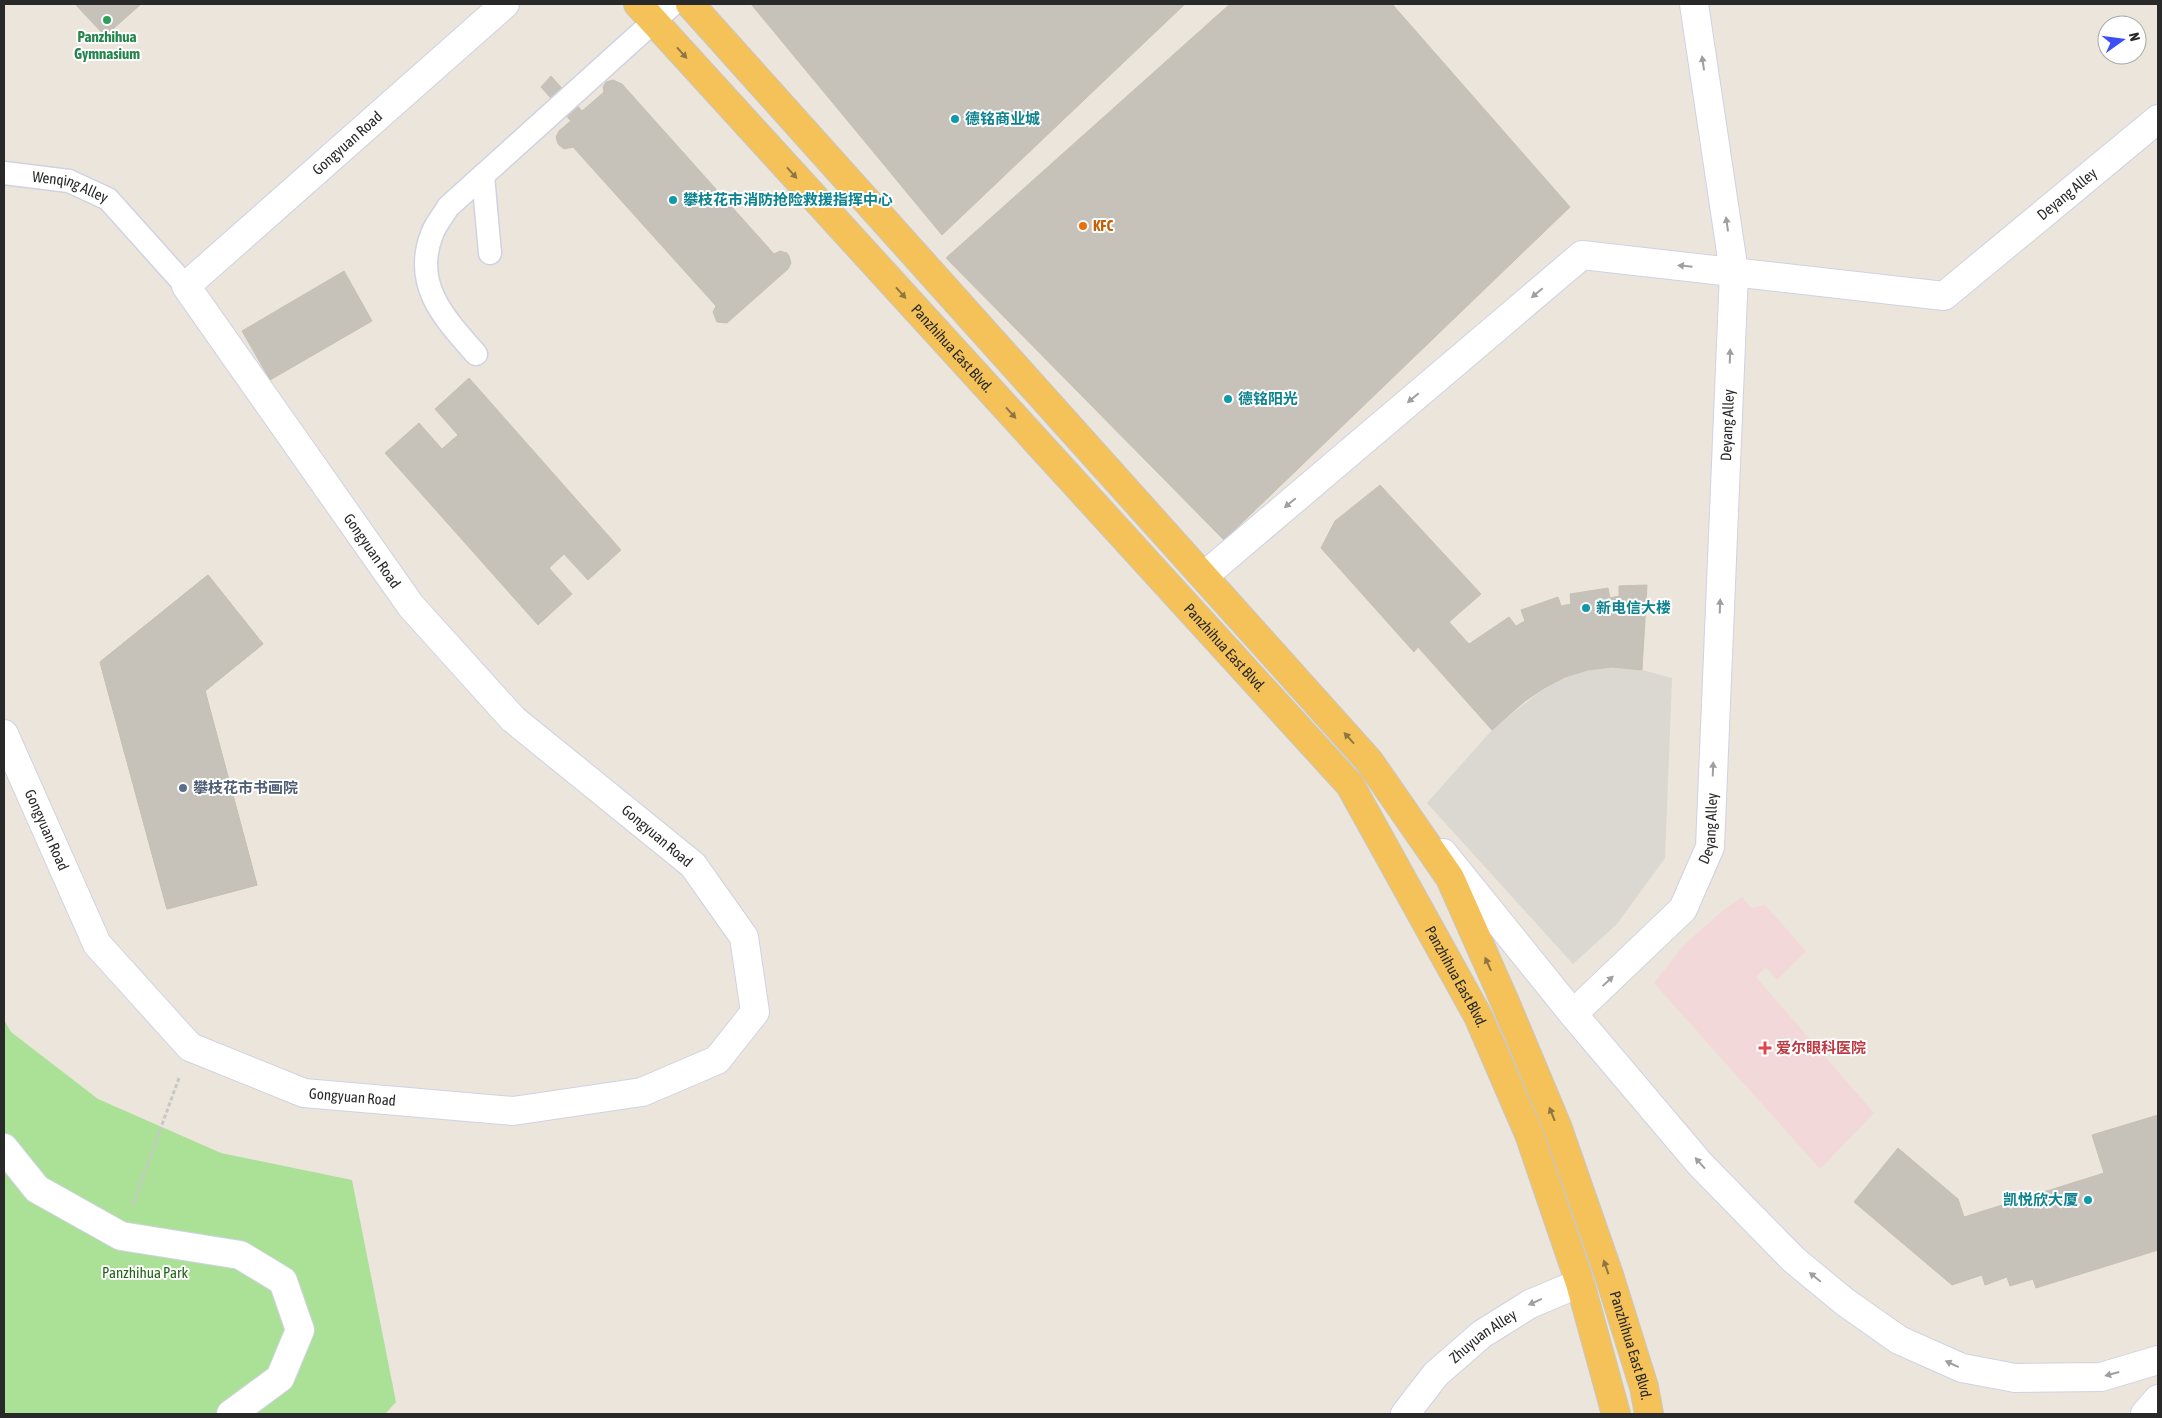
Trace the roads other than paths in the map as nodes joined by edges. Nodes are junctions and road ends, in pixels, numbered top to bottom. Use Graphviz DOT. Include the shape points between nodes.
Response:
graph roads {
  1 [pos="505,4"];
  2 [pos="673,4"];
  3 [pos="690,4"];
  4 [pos="1694,4"];
  5 [pos="646,13"];
  6 [pos="2158,119"];
  7 [pos="4,173"];
  8 [pos="483,176"];
  9 [pos="490,253"];
  10 [pos="1734,272"];
  11 [pos="186,286"];
  12 [pos="476,354"];
  13 [pos="1204,576"];
  14 [pos="4,734"];
  15 [pos="1369,761"];
  16 [pos="1573,1014"];
  17 [pos="4,1148"];
  18 [pos="1580,1282"];
  19 [pos="2158,1360"];
  20 [pos="2158,1400"];
  21 [pos="231,1414"];
  22 [pos="1405,1414"];
  23 [pos="1616,1414"];
  24 [pos="1649,1414"];
  25 [pos="2145,1414"];
  1 -- 11 [label="street, Gongyuan Road"];
  2 -- 5 [label="lane"];
  3 -- 13 [label="highway, Panzhihua East Blvd."];
  10 -- 4 [label="street, one-way"];
  5 -- 8 [label="lane"];
  5 -- 18 [label="highway, Panzhihua East Blvd., one-way" via="1350,785 1478,1016 1529,1134"];
  6 -- 10 [label="street, Deyang Alley" via="1944,296"];
  7 -- 11 [label="lane, Wenqing Alley" via="69,181 108,199"];
  8 -- 9 [label="lane"];
  8 -- 12 [label="lane" via="448,207 432,233 426,263 431,292 443,317"];
  10 -- 13 [label="street, one-way" via="1582,255"];
  16 -- 10 [label="street, Deyang Alley, one-way" via="1683,909 1710,847"];
  11 -- 14 [label="street, Gongyuan Road" via="411,606 513,719 693,865 744,937 755,1012 718,1060 642,1092 513,1111 304,1093 190,1047 98,944"];
  15 -- 13 [label="highway, Panzhihua East Blvd., one-way"];
  15 -- 16 [label="street"];
  24 -- 15 [label="highway, Panzhihua East Blvd., one-way" via="1629,1340 1557,1126 1505,1002 1450,878"];
  19 -- 16 [label="street, one-way" via="2101,1377 2015,1378 1962,1368 1899,1340 1794,1260 1700,1164"];
  17 -- 21 [label="street" via="38,1189 122,1236 240,1255 283,1282 300,1330 280,1378"];
  18 -- 22 [label="street, Zhuyuan Alley, one-way" via="1530,1304 1482,1334 1436,1374"];
  18 -- 23 [label="highway, Panzhihua East Blvd."];
  20 -- 25 [label="street"];
}
